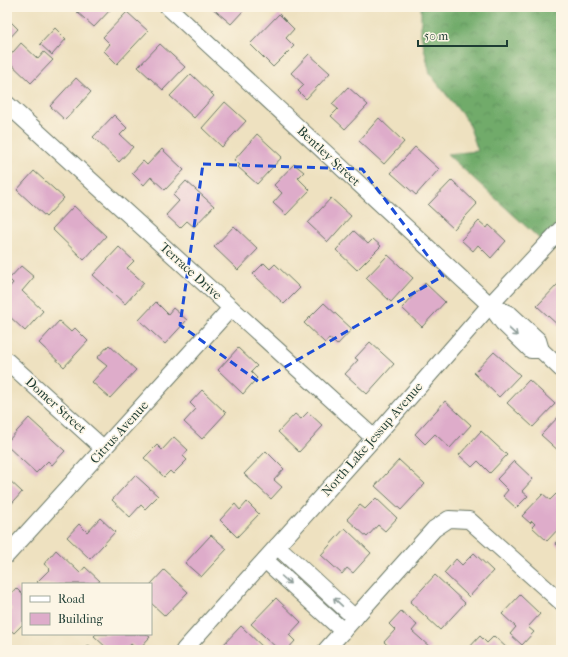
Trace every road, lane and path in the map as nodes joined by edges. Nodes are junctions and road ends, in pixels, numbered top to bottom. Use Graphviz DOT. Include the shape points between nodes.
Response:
graph roads {
  1 [pos="168,7"];
  2 [pos="7,104"];
  3 [pos="561,229"];
  4 [pos="490,305"];
  5 [pos="231,308"];
  6 [pos="7,361"];
  7 [pos="561,369"];
  8 [pos="374,438"];
  9 [pos="104,449"];
  10 [pos="277,546"];
  11 [pos="7,556"];
  12 [pos="265,560"];
  13 [pos="320,585"];
  14 [pos="308,599"];
  15 [pos="561,602"];
  16 [pos="355,618"];
  17 [pos="343,631"];
  18 [pos="184,650"];
  19 [pos="326,650"];
  1 -- 4 [label="street, Bentley Street"];
  2 -- 5 [label="street, Terrace Drive"];
  3 -- 4 [label="street, North Lake Jessup Avenue"];
  4 -- 7 [label="street, Bentley Street" via="503,323 531,350 541,350"];
  4 -- 8 [label="street, North Lake Jessup Avenue"];
  5 -- 8 [label="street, Terrace Drive"];
  5 -- 9 [label="street, Citrus Avenue"];
  6 -- 9 [label="street, Domer Street"];
  8 -- 10 [label="street, North Lake Jessup Avenue"];
  9 -- 11 [label="street, Citrus Avenue"];
  10 -- 12 [label="street, North Lake Jessup Avenue"];
  10 -- 13 [label="street"];
  12 -- 14 [label="street, one-way"];
  12 -- 18 [label="street, North Lake Jessup Avenue"];
  13 -- 14 [label="street"];
  16 -- 13 [label="street, one-way"];
  14 -- 17 [label="street"];
  15 -- 16 [label="street" via="469,520 449,519 434,529"];
  16 -- 17 [label="street"];
  17 -- 19 [label="street"];
}
